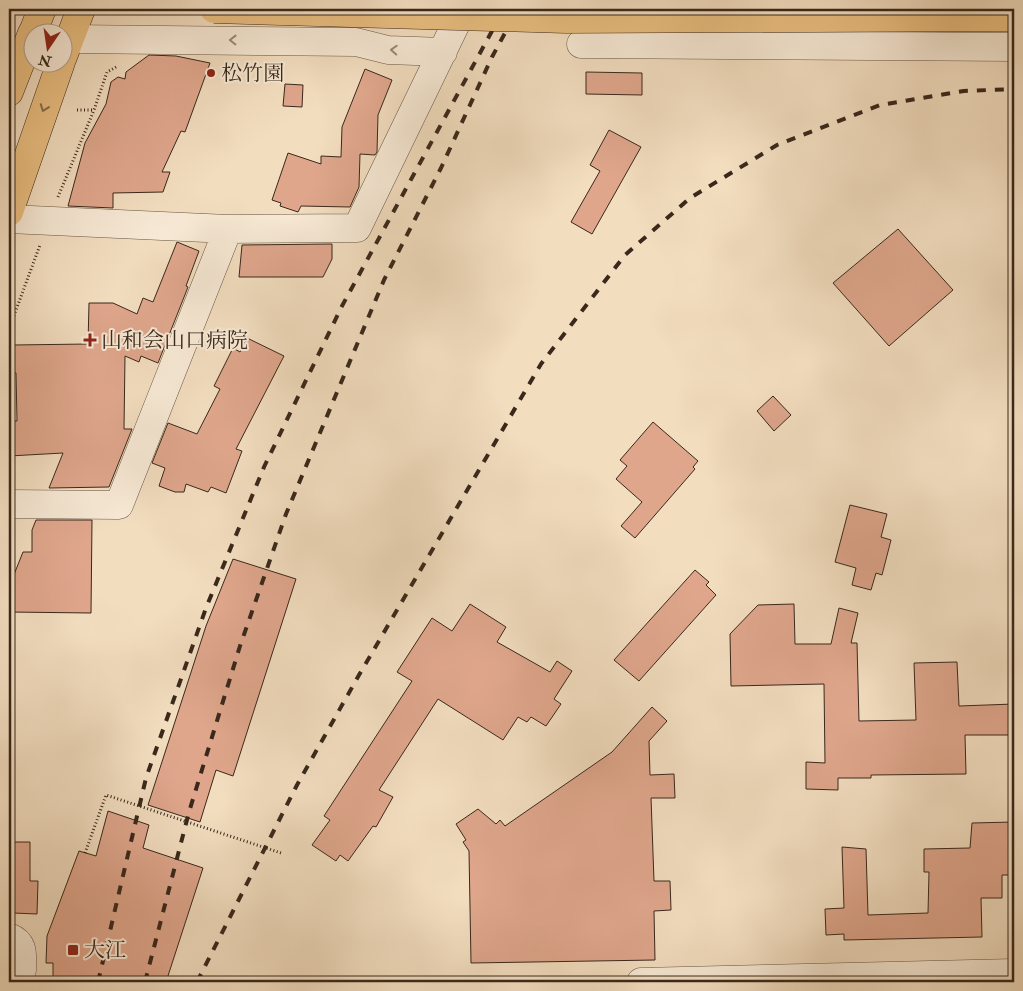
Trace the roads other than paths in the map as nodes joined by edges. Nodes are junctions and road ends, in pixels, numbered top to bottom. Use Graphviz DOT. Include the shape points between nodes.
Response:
graph roads {
  1 [pos="42,9"];
  2 [pos="81,9"];
  3 [pos="214,9"];
  4 [pos="463,9"];
  5 [pos="665,9"];
  6 [pos="1014,17"];
  7 [pos="37,22"];
  8 [pos="72,34"];
  9 [pos="581,44"];
  10 [pos="664,45"];
  11 [pos="1014,47"];
  12 [pos="443,52"];
  13 [pos="72,54"];
  14 [pos="22,60"];
  15 [pos="59,72"];
  16 [pos="9,92"];
  17 [pos="9,212"];
  18 [pos="9,219"];
  19 [pos="228,229"];
  20 [pos="9,504"];
  21 [pos="9,937"];
  22 [pos="1014,973"];
  23 [pos="9,981"];
  24 [pos="641,982"];
  1 -- 7 [label="main road"];
  2 -- 8 [label="main road"];
  3 -- 6 [label="main road, bridge" via="566,19"];
  4 -- 12 [label="street"];
  5 -- 10 [label="street"];
  9 -- 10 [label="street"];
  10 -- 11 [label="street"];
  12 -- 13 [label="street, one-way" via="388,50 356,42"];
  12 -- 19 [label="street" via="357,228"];
  14 -- 16 [label="main road"];
  15 -- 17 [label="main road, one-way"];
  18 -- 19 [label="street"];
  19 -- 20 [label="street" via="119,505"];
  21 -- 23 [label="street" via="22,946 22,970"];
  22 -- 24 [label="street"];
}
